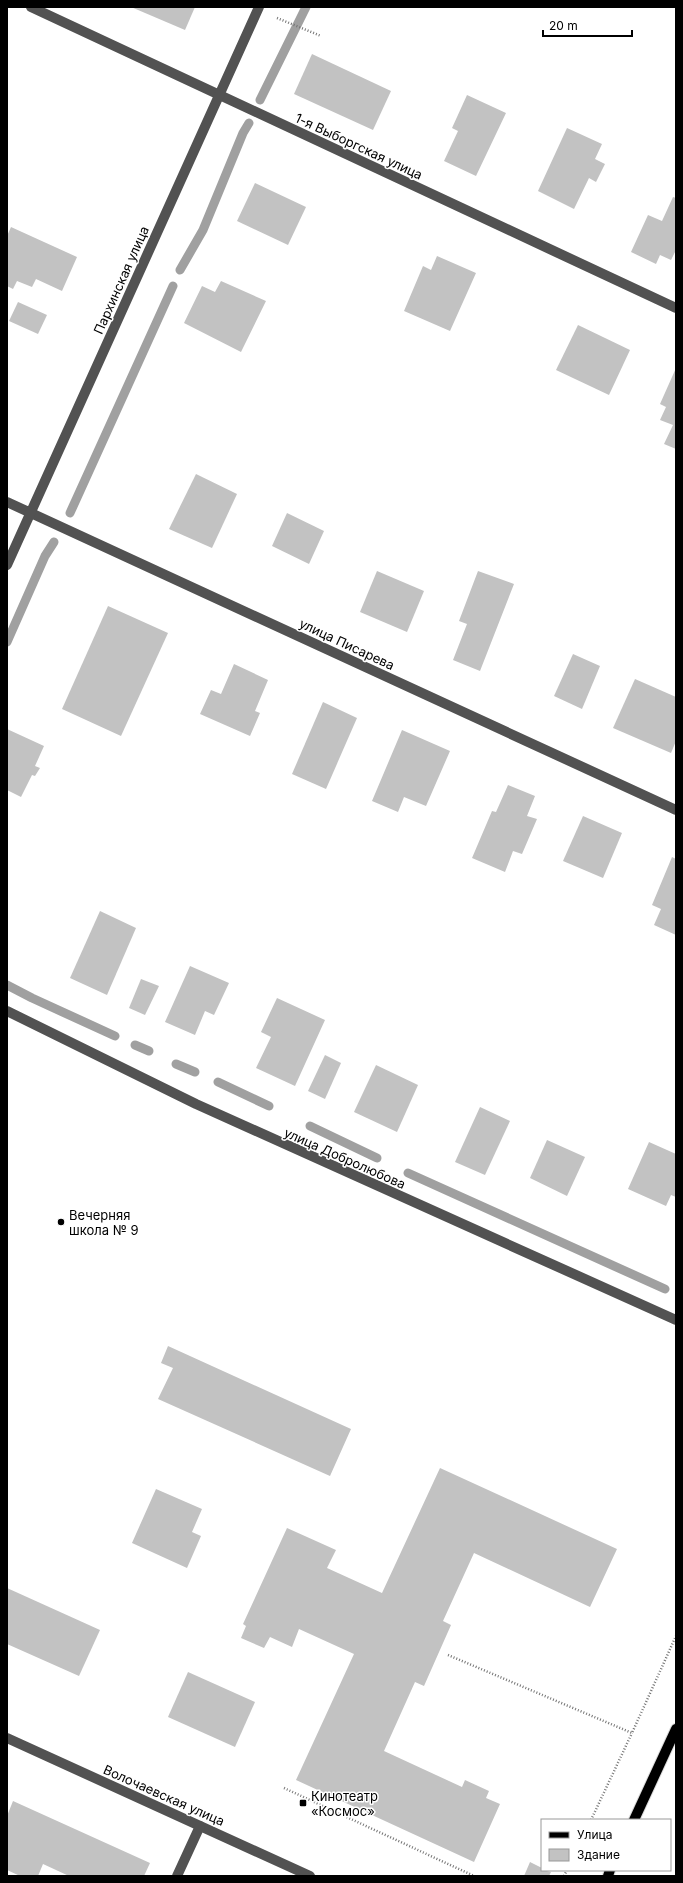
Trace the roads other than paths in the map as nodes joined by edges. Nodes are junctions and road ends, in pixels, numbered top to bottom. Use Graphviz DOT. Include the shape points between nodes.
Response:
graph roads {
  1 [pos="31,7"];
  2 [pos="259,7"];
  3 [pos="220,95"];
  4 [pos="676,308"];
  5 [pos="7,502"];
  6 [pos="30,513"];
  7 [pos="7,565"];
  8 [pos="676,810"];
  9 [pos="7,1011"];
  10 [pos="676,1320"];
  11 [pos="676,1729"];
  12 [pos="7,1738"];
  13 [pos="634,1819"];
  14 [pos="200,1826"];
  15 [pos="177,1876"];
  16 [pos="310,1876"];
  1 -- 3 [label="street, 1-я Выборгская улица"];
  2 -- 3 [label="street, Пархинская улица"];
  3 -- 4 [label="street, 1-я Выборгская улица"];
  3 -- 6 [label="street, Пархинская улица"];
  5 -- 6 [label="street, улица Писарева"];
  6 -- 7 [label="street, Пархинская улица"];
  6 -- 8 [label="street, улица Писарева"];
  9 -- 10 [label="street, улица Добролюбова" via="196,1104"];
  11 -- 13 [label="main road"];
  12 -- 14 [label="street, Волочаевская улица"];
  14 -- 15 [label="street"];
  14 -- 16 [label="street, Волочаевская улица"];
}
